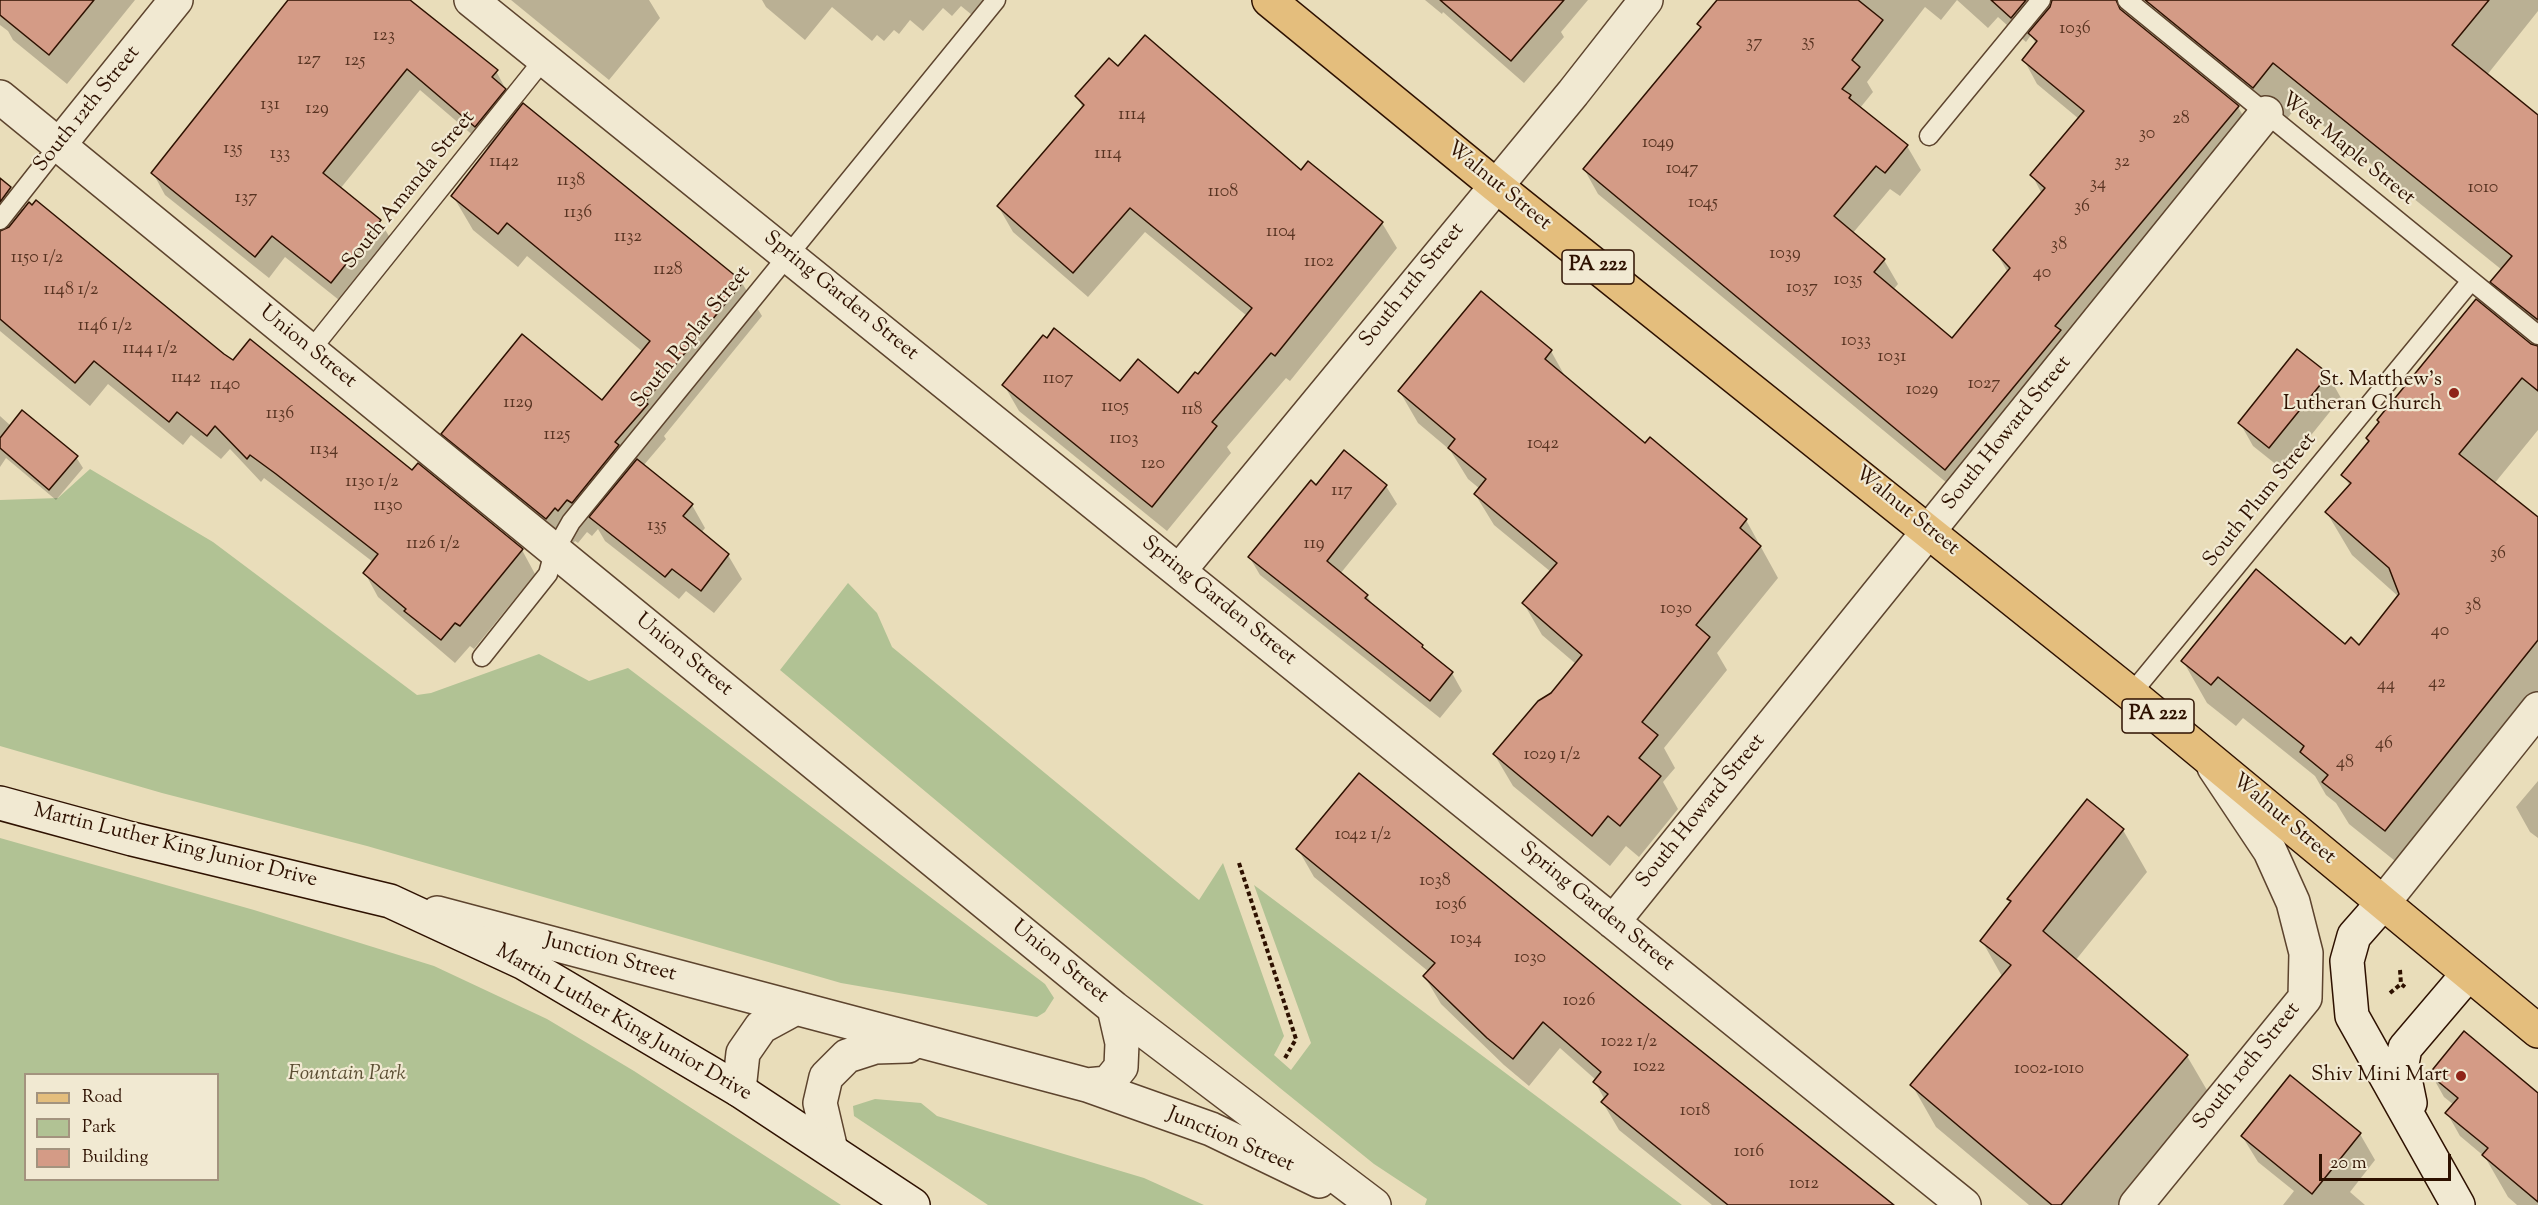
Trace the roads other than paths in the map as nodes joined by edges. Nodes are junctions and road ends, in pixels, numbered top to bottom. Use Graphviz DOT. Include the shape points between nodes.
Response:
graph roads {
  1 [pos="176,0"];
  2 [pos="471,0"];
  3 [pos="996,0"];
  4 [pos="1269,0"];
  5 [pos="1646,0"];
  6 [pos="2041,0"];
  7 [pos="2127,0"];
  8 [pos="544,59"];
  9 [pos="0,97"];
  10 [pos="2266,113"];
  11 [pos="1929,136"];
  12 [pos="59,145"];
  13 [pos="1495,185"];
  14 [pos="0,220"];
  15 [pos="788,256"];
  16 [pos="2471,281"];
  17 [pos="2538,335"];
  18 [pos="310,351"];
  19 [pos="1930,531"];
  20 [pos="554,552"];
  21 [pos="1179,571"];
  22 [pos="482,657"];
  23 [pos="2131,694"];
  24 [pos="2538,709"];
  25 [pos="2206,756"];
  26 [pos="0,803"];
  27 [pos="390,901"];
  28 [pos="2382,903"];
  29 [pos="1613,922"];
  30 [pos="2468,974"];
  31 [pos="2305,998"];
  32 [pos="796,1008"];
  33 [pos="1114,1008"];
  34 [pos="2352,1016"];
  35 [pos="2538,1031"];
  36 [pos="930,1045"];
  37 [pos="1087,1086"];
  38 [pos="739,1090"];
  39 [pos="2418,1134"];
  40 [pos="831,1150"];
  41 [pos="913,1205"];
  42 [pos="1369,1205"];
  43 [pos="1374,1205"];
  44 [pos="1964,1205"];
  45 [pos="2136,1205"];
  46 [pos="2458,1205"];
  1 -- 12 [label="street, South 12th Street"];
  2 -- 8 [label="street, Spring Garden Street"];
  3 -- 15 [label="lane, South Poplar Street"];
  4 -- 13 [label="main road, Walnut Street / PA 222"];
  5 -- 13 [label="street, South 11th Street"];
  6 -- 11 [label="lane"];
  7 -- 10 [label="lane, West Maple Street"];
  8 -- 15 [label="street, Spring Garden Street"];
  8 -- 18 [label="lane, South Amanda Street"];
  9 -- 12 [label="street, Union Street"];
  10 -- 16 [label="lane, West Maple Street"];
  10 -- 19 [label="street, South Howard Street"];
  12 -- 14 [label="lane, South 12th Street"];
  12 -- 18 [label="street, Union Street"];
  13 -- 19 [label="main road, Walnut Street / PA 222"];
  13 -- 21 [label="street, South 11th Street"];
  15 -- 20 [label="lane, South Poplar Street" via="571,522"];
  15 -- 21 [label="street, Spring Garden Street"];
  16 -- 17 [label="lane, West Maple Street"];
  16 -- 23 [label="lane, South Plum Street"];
  18 -- 20 [label="street, Union Street"];
  19 -- 23 [label="main road, Walnut Street / PA 222"];
  19 -- 29 [label="street, South Howard Street"];
  20 -- 22 [label="lane, South Poplar Street" via="548,574"];
  20 -- 33 [label="street, Union Street"];
  21 -- 29 [label="street, Spring Garden Street"];
  23 -- 25 [label="main road, Walnut Street / PA 222"];
  24 -- 28 [label="street"];
  25 -- 28 [label="main road, Walnut Street / PA 222"];
  25 -- 31 [label="street, South 10th Street" via="2270,851 2293,902 2306,953"];
  26 -- 27 [label="street, Martin Luther King Junior Drive"];
  27 -- 32 [label="street, Junction Street"];
  27 -- 38 [label="street, Martin Luther King Junior Drive" via="524,963"];
  28 -- 30 [label="main road, Walnut Street / PA 222"];
  28 -- 34 [label="street" via="2354,936 2347,962"];
  29 -- 44 [label="street, Spring Garden Street"];
  30 -- 35 [label="main road, Walnut Street / PA 222"];
  30 -- 39 [label="street" via="2405,1048 2402,1065"];
  31 -- 34 [label="street" via="2334,1002"];
  31 -- 45 [label="street, South 10th Street"];
  32 -- 36 [label="street, Junction Street"];
  32 -- 38 [label="street" via="761,1027 743,1053"];
  33 -- 37 [label="street" via="1122,1043 1121,1067 1108,1083"];
  33 -- 43 [label="street, Union Street"];
  34 -- 39 [label="street"];
  36 -- 37 [label="street, Junction Street"];
  36 -- 40 [label="street, Junction Street" via="875,1047 847,1056 826,1077 820,1103"];
  37 -- 42 [label="street, Junction Street" via="1211,1129"];
  38 -- 40 [label="street, Martin Luther King Junior Drive"];
  39 -- 46 [label="street"];
  40 -- 41 [label="street, Martin Luther King Junior Drive"];
}
